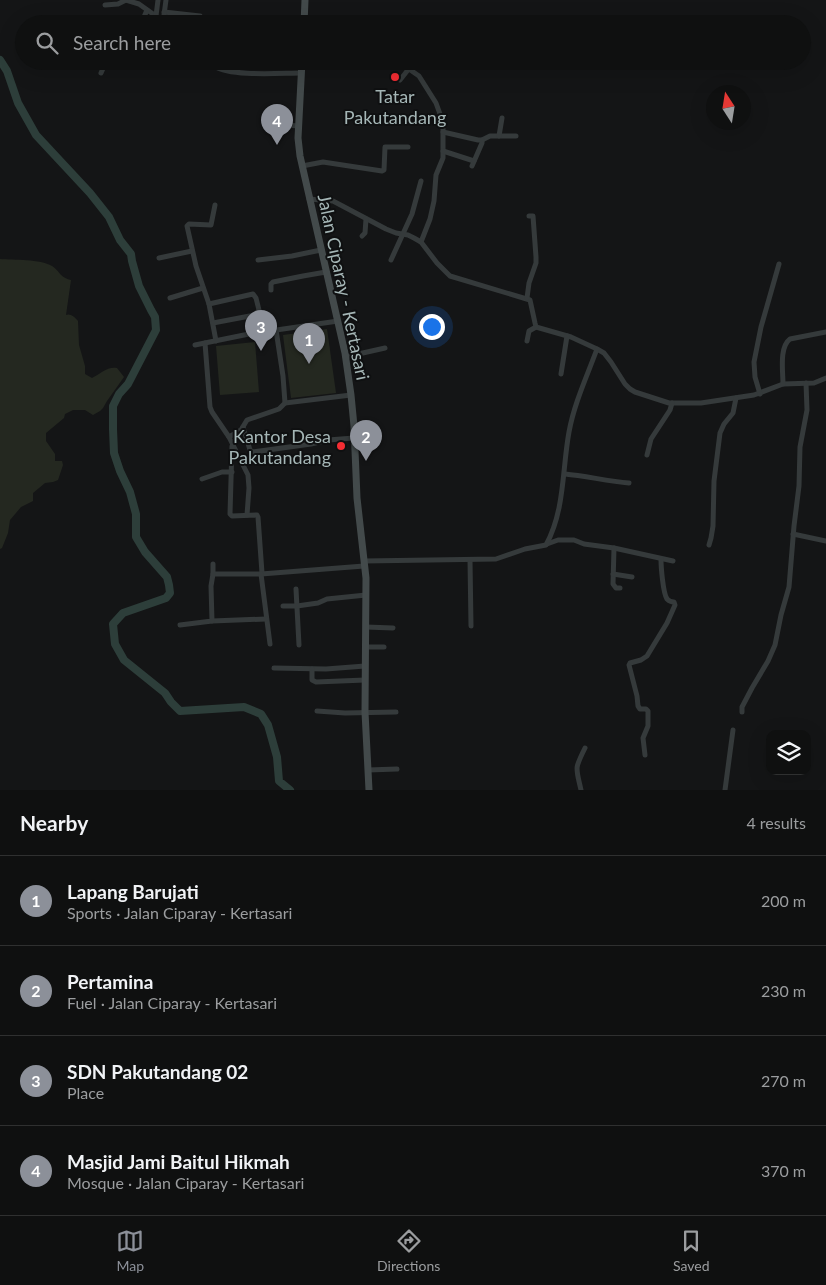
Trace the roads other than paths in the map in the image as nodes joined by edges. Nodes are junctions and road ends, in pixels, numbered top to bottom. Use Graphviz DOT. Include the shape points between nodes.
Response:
graph roads {
  1 [pos="126,0"];
  2 [pos="158,0"];
  3 [pos="166,0"];
  4 [pos="305,0"];
  5 [pos="105,5"];
  6 [pos="146,10"];
  7 [pos="164,12"];
  8 [pos="144,15"];
  9 [pos="154,15"];
  10 [pos="156,15"];
  11 [pos="164,15"];
  12 [pos="191,15"];
  13 [pos="304,15"];
  14 [pos="102,70"];
  15 [pos="223,70"];
  16 [pos="301,70"];
  17 [pos="408,70"];
  18 [pos="410,70"];
  19 [pos="101,73"];
  20 [pos="301,73"];
  21 [pos="400,80"];
  22 [pos="502,118"];
  23 [pos="272,124"];
  24 [pos="298,126"];
  25 [pos="443,132"];
  26 [pos="499,136"];
  27 [pos="516,136"];
  28 [pos="482,140"];
  29 [pos="408,146"];
  30 [pos="443,151"];
  31 [pos="302,166"];
  32 [pos="421,181"];
  33 [pos="309,199"];
  34 [pos="215,206"];
  35 [pos="529,216"];
  36 [pos="366,219"];
  37 [pos="403,235"];
  38 [pos="362,236"];
  39 [pos="421,242"];
  40 [pos="321,250"];
  41 [pos="192,251"];
  42 [pos="159,258"];
  43 [pos="258,260"];
  44 [pos="391,260"];
  45 [pos="779,264"];
  46 [pos="326,272"];
  47 [pos="203,288"];
  48 [pos="271,290"];
  49 [pos="170,298"];
  50 [pos="527,298"];
  51 [pos="209,304"];
  52 [pos="255,315"];
  53 [pos="338,321"];
  54 [pos="213,323"];
  55 [pos="536,327"];
  56 [pos="276,330"];
  57 [pos="826,332"];
  58 [pos="258,333"];
  59 [pos="566,336"];
  60 [pos="216,341"];
  61 [pos="527,341"];
  62 [pos="206,344"];
  63 [pos="195,345"];
  64 [pos="385,348"];
  65 [pos="597,349"];
  66 [pos="345,357"];
  67 [pos="561,374"];
  68 [pos="826,378"];
  69 [pos="806,383"];
  70 [pos="783,384"];
  71 [pos="351,394"];
  72 [pos="760,394"];
  73 [pos="736,398"];
  74 [pos="285,403"];
  75 [pos="672,403"];
  76 [pos="243,427"];
  77 [pos="229,437"];
  78 [pos="354,438"];
  79 [pos="232,443"];
  80 [pos="647,455"];
  81 [pos="232,472"];
  82 [pos="565,474"];
  83 [pos="202,479"];
  84 [pos="629,483"];
  85 [pos="247,515"];
  86 [pos="793,534"];
  87 [pos="826,542"];
  88 [pos="546,545"];
  89 [pos="709,545"];
  90 [pos="614,548"];
  91 [pos="661,559"];
  92 [pos="470,560"];
  93 [pos="673,562"];
  94 [pos="213,564"];
  95 [pos="364,564"];
  96 [pos="213,574"];
  97 [pos="261,574"];
  98 [pos="613,574"];
  99 [pos="632,577"];
  100 [pos="620,588"];
  101 [pos="296,590"];
  102 [pos="366,595"];
  103 [pos="282,606"];
  104 [pos="297,606"];
  105 [pos="266,619"];
  106 [pos="212,621"];
  107 [pos="180,625"];
  108 [pos="471,626"];
  109 [pos="366,627"];
  110 [pos="393,628"];
  111 [pos="270,644"];
  112 [pos="299,645"];
  113 [pos="365,647"];
  114 [pos="384,648"];
  115 [pos="365,666"];
  116 [pos="274,668"];
  117 [pos="312,669"];
  118 [pos="365,680"];
  119 [pos="317,711"];
  120 [pos="365,712"];
  121 [pos="396,712"];
  122 [pos="742,712"];
  123 [pos="733,730"];
  124 [pos="585,748"];
  125 [pos="645,755"];
  126 [pos="397,769"];
  127 [pos="368,770"];
  128 [pos="369,790"];
  129 [pos="582,790"];
  130 [pos="724,790"];
  1 -- 5 [label="street"];
  1 -- 6 [label="street"];
  2 -- 10 [label="street"];
  3 -- 7 [label="street"];
  4 -- 13 [label="main road"];
  6 -- 8 [label="street"];
  6 -- 9 [label="street"];
  7 -- 11 [label="street"];
  7 -- 12 [label="street"];
  14 -- 19 [label="street"];
  15 -- 20 [label="street" via="261,74"];
  16 -- 20 [label="main road, Jalan Ciparay - Kertasari"];
  17 -- 21 [label="street"];
  18 -- 25 [label="street" via="419,76 436,103"];
  20 -- 24 [label="main road, Jalan Ciparay - Kertasari"];
  22 -- 26 [label="street"];
  23 -- 24 [label="street"];
  24 -- 31 [label="main road, Jalan Ciparay - Kertasari"];
  25 -- 28 [label="street"];
  25 -- 30 [label="street"];
  26 -- 27 [label="street"];
  26 -- 28 [label="street"];
  28 -- 30 [label="street" via="473,163"];
  29 -- 31 [label="street" via="385,147 382,171 323,162"];
  30 -- 39 [label="street" via="430,219"];
  31 -- 33 [label="main road, Jalan Ciparay - Kertasari"];
  32 -- 37 [label="street"];
  33 -- 36 [label="street" via="333,201"];
  33 -- 40 [label="main road, Jalan Ciparay - Kertasari"];
  34 -- 41 [label="street" via="211,225 194,223 187,226"];
  35 -- 50 [label="street" via="533,216 536,263"];
  36 -- 37 [label="street"];
  36 -- 38 [label="street" via="366,233"];
  37 -- 39 [label="street"];
  37 -- 44 [label="street"];
  39 -- 50 [label="street" via="450,276"];
  40 -- 43 [label="street"];
  40 -- 46 [label="main road, Jalan Ciparay - Kertasari"];
  41 -- 42 [label="street"];
  41 -- 47 [label="street"];
  45 -- 72 [label="street" via="755,355 755,377"];
  46 -- 48 [label="street" via="273,282"];
  46 -- 53 [label="main road, Jalan Ciparay - Kertasari"];
  47 -- 49 [label="street"];
  47 -- 51 [label="street"];
  50 -- 55 [label="street" via="531,301"];
  51 -- 52 [label="street" via="253,294 259,310"];
  51 -- 54 [label="street"];
  52 -- 54 [label="street"];
  52 -- 58 [label="street"];
  53 -- 56 [label="street"];
  53 -- 66 [label="main road, Jalan Ciparay - Kertasari"];
  54 -- 60 [label="street"];
  55 -- 59 [label="street"];
  55 -- 61 [label="street" via="529,331"];
  56 -- 58 [label="street"];
  56 -- 74 [label="street"];
  57 -- 70 [label="street" via="787,341"];
  58 -- 60 [label="street"];
  59 -- 65 [label="street"];
  59 -- 67 [label="street"];
  60 -- 62 [label="street"];
  62 -- 63 [label="street"];
  62 -- 77 [label="street" via="210,407"];
  64 -- 66 [label="street"];
  65 -- 75 [label="street" via="611,362 630,389"];
  65 -- 82 [label="street" via="569,430"];
  66 -- 71 [label="main road, Jalan Ciparay - Kertasari"];
  68 -- 69 [label="street"];
  69 -- 70 [label="street"];
  69 -- 86 [label="street" via="807,410 800,447 800,486"];
  70 -- 72 [label="street"];
  71 -- 74 [label="street"];
  71 -- 78 [label="main road, Jalan Ciparay - Kertasari"];
  72 -- 73 [label="street"];
  73 -- 75 [label="street"];
  73 -- 89 [label="street" via="734,411 720,432"];
  74 -- 76 [label="street" via="279,409 247,420"];
  75 -- 80 [label="street" via="651,439"];
  76 -- 77 [label="street"];
  76 -- 78 [label="street" via="253,452"];
  77 -- 79 [label="street"];
  78 -- 95 [label="main road, Jalan Ciparay - Kertasari"];
  79 -- 81 [label="street"];
  79 -- 85 [label="street" via="248,475"];
  81 -- 83 [label="street"];
  81 -- 85 [label="street" via="230,514"];
  82 -- 84 [label="street"];
  82 -- 88 [label="street" via="560,505"];
  85 -- 97 [label="street" via="258,517"];
  86 -- 87 [label="street"];
  86 -- 122 [label="street" via="789,587 774,645"];
  88 -- 90 [label="street" via="558,540 574,540"];
  88 -- 92 [label="street" via="496,559"];
  90 -- 91 [label="street"];
  90 -- 98 [label="street"];
  91 -- 93 [label="street"];
  91 -- 125 [label="street" via="666,598 675,605 647,656 629,665 638,706 648,711 648,726 643,738"];
  92 -- 95 [label="street"];
  92 -- 108 [label="street"];
  94 -- 96 [label="street"];
  95 -- 97 [label="street"];
  95 -- 102 [label="main road, Jalan Ciparay - Kertasari"];
  96 -- 97 [label="street"];
  96 -- 106 [label="street"];
  97 -- 105 [label="street"];
  98 -- 99 [label="street"];
  98 -- 100 [label="street" via="614,586"];
  101 -- 104 [label="street"];
  102 -- 104 [label="street"];
  102 -- 109 [label="main road, Jalan Ciparay - Kertasari"];
  103 -- 104 [label="street"];
  104 -- 112 [label="street"];
  105 -- 106 [label="street"];
  105 -- 111 [label="street"];
  106 -- 107 [label="street"];
  109 -- 110 [label="street"];
  109 -- 113 [label="main road, Jalan Ciparay - Kertasari"];
  113 -- 114 [label="street"];
  113 -- 115 [label="main road, Jalan Ciparay - Kertasari"];
  115 -- 117 [label="street"];
  115 -- 118 [label="main road, Jalan Ciparay - Kertasari"];
  116 -- 117 [label="street"];
  117 -- 118 [label="street" via="312,680 316,682"];
  118 -- 120 [label="main road, Jalan Ciparay - Kertasari"];
  119 -- 120 [label="street"];
  120 -- 121 [label="street"];
  120 -- 127 [label="main road, Jalan Ciparay - Kertasari"];
  123 -- 130 [label="street"];
  124 -- 129 [label="street" via="576,765"];
  126 -- 127 [label="street"];
  127 -- 128 [label="main road, Jalan Ciparay - Kertasari"];
}
